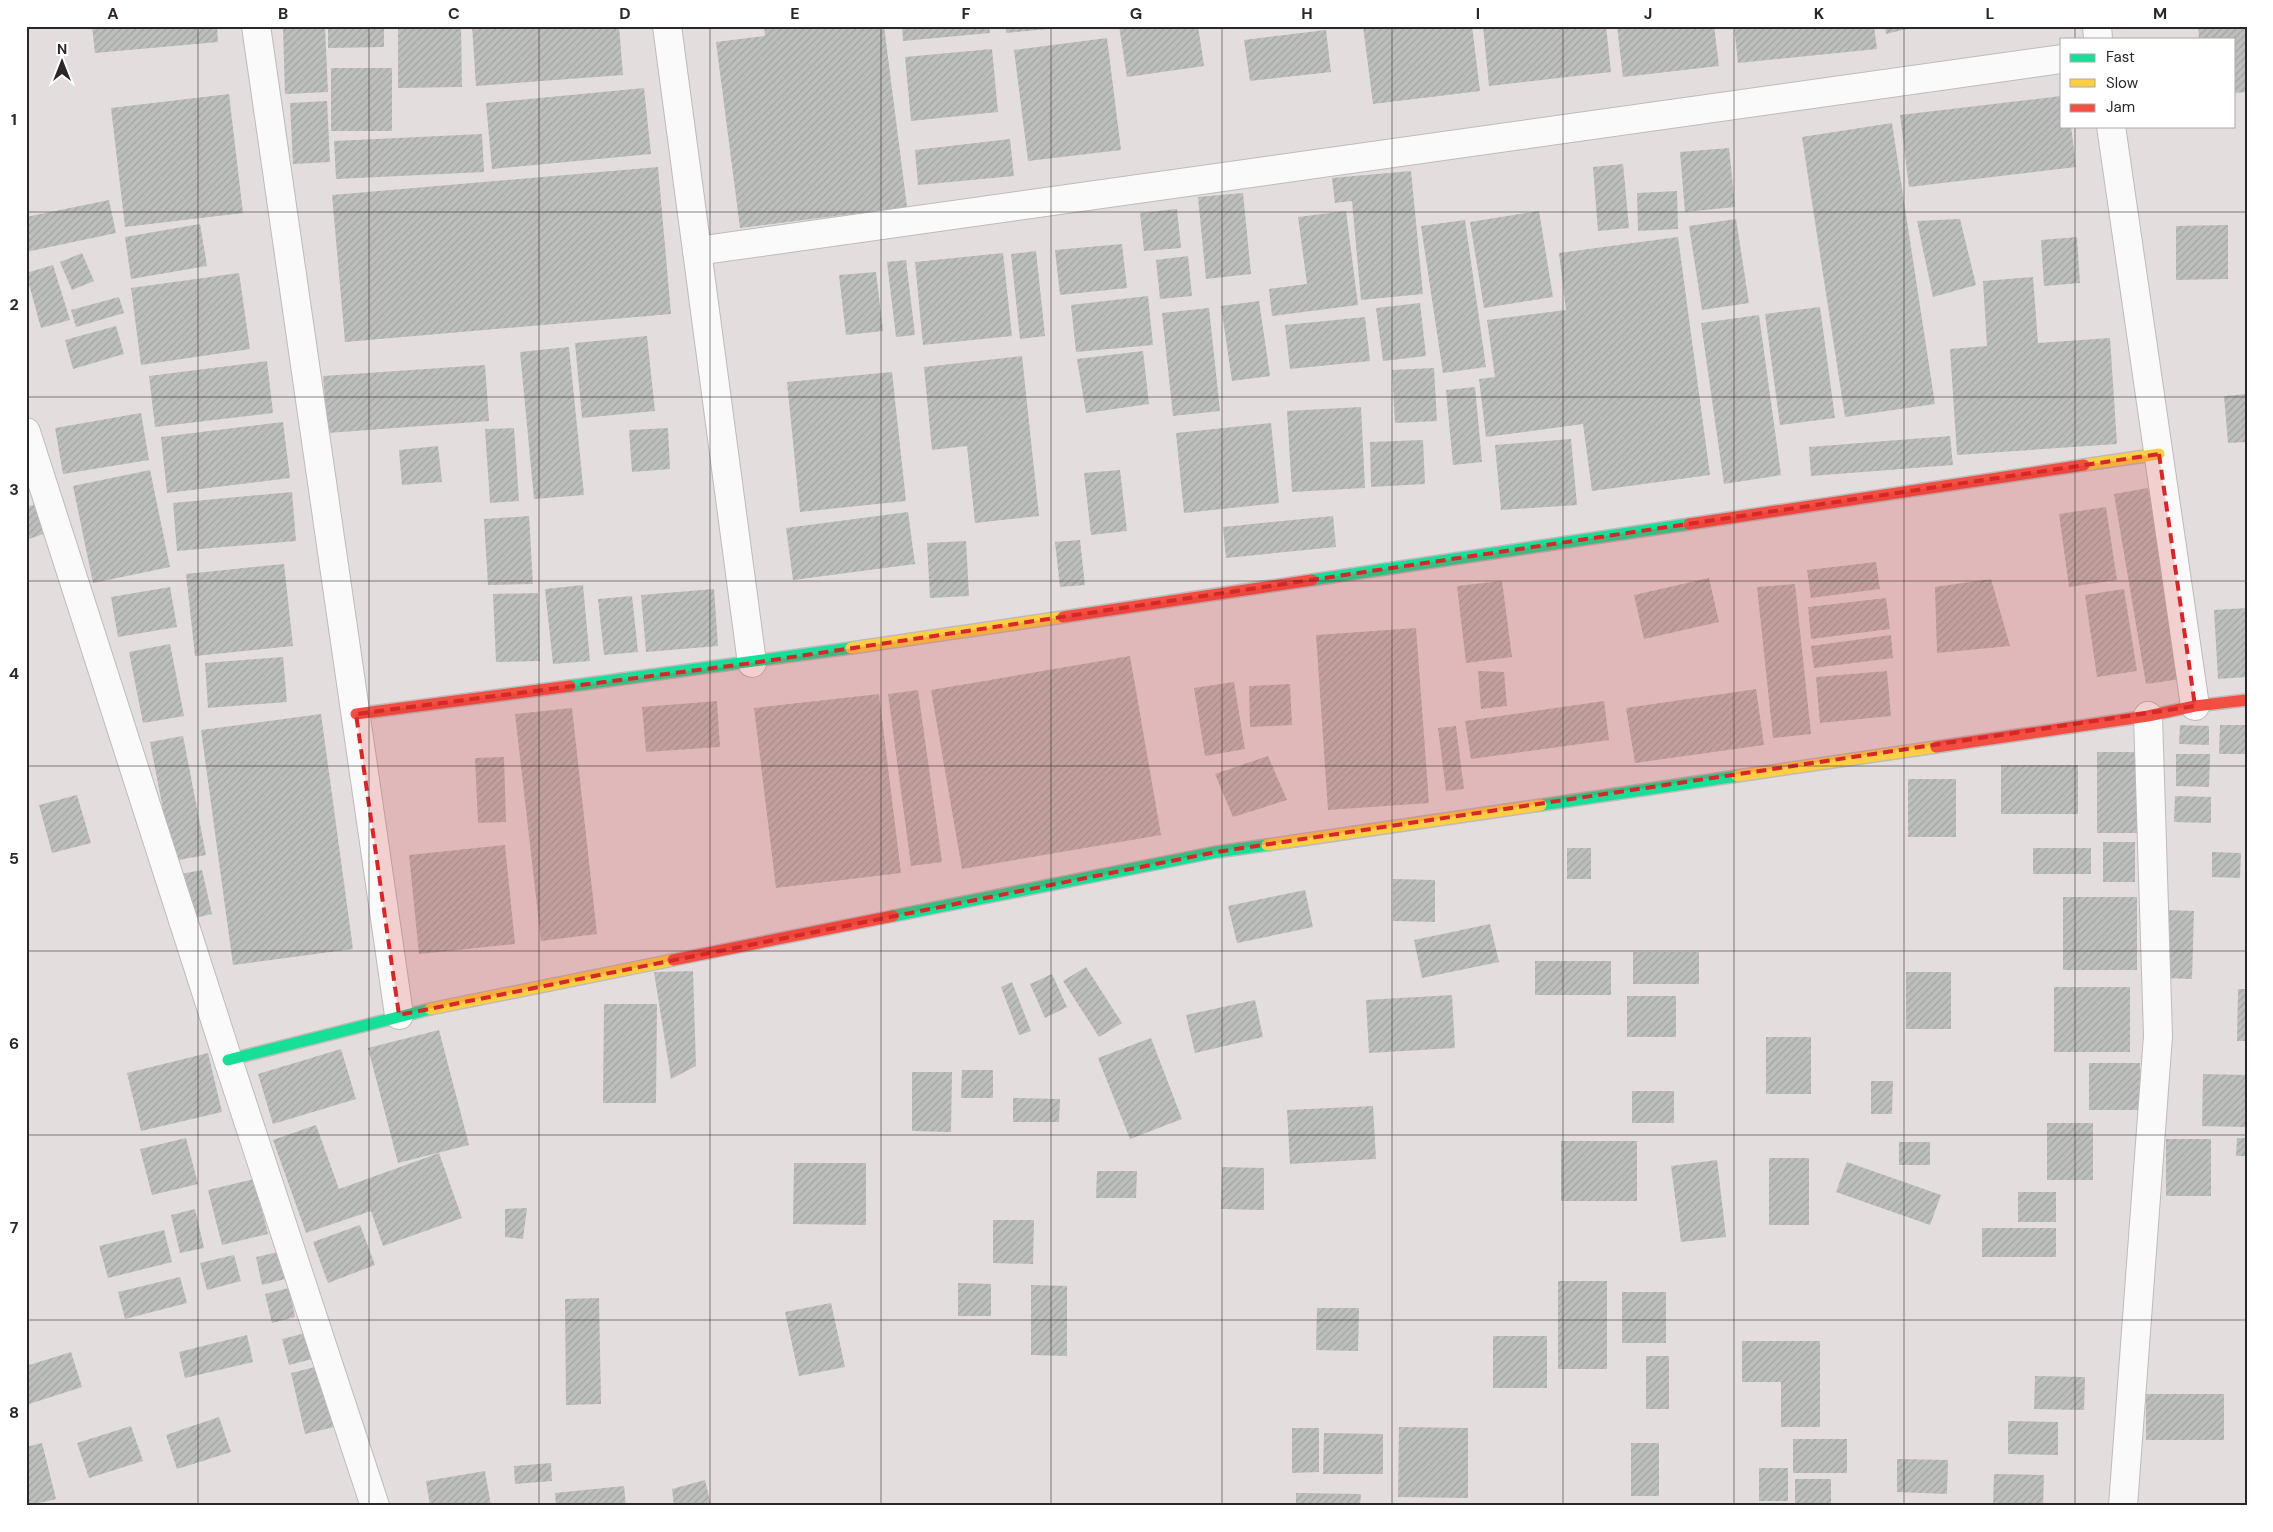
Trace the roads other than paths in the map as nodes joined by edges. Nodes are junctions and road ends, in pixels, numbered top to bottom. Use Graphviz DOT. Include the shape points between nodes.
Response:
graph roads {
  1 [pos="256,26"];
  2 [pos="667,26"];
  3 [pos="2060,59"];
  4 [pos="2111,128"];
  5 [pos="697,251"];
  6 [pos="26,432"];
  7 [pos="2159,454"];
  8 [pos="752,663"];
  9 [pos="2247,700"];
  10 [pos="2195,706"];
  11 [pos="356,714"];
  12 [pos="2148,716"];
  13 [pos="399,1015"];
  14 [pos="228,1060"];
  15 [pos="375,1506"];
  16 [pos="2123,1506"];
  1 -- 11 [label="street"];
  2 -- 5 [label="street"];
  3 -- 5 [label="street"];
  4 -- 7 [label="street"];
  5 -- 8 [label="street"];
  6 -- 14 [label="street"];
  7 -- 8 [label="street"];
  7 -- 10 [label="street"];
  8 -- 11 [label="street"];
  9 -- 10 [label="street"];
  10 -- 12 [label="street"];
  11 -- 13 [label="street"];
  12 -- 13 [label="street" via="1216,852"];
  12 -- 16 [label="street" via="2158,1036"];
  13 -- 14 [label="street"];
  14 -- 15 [label="street"];
}
